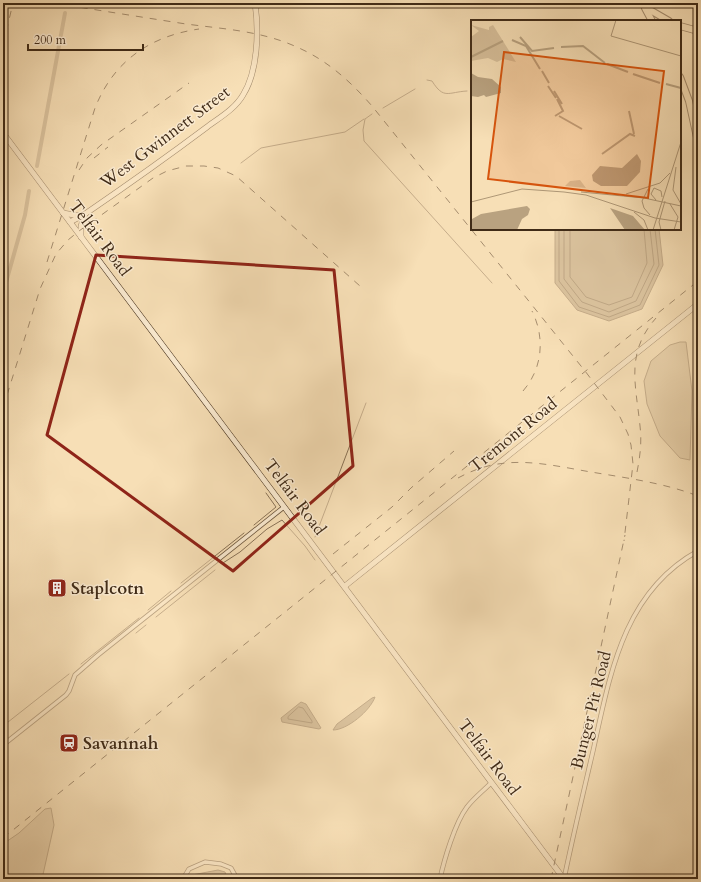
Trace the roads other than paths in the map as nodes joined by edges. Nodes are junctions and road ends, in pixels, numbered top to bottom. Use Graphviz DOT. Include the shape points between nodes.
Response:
graph roads {
  1 [pos="256,3"];
  2 [pos="643,3"];
  3 [pos="652,20"];
  4 [pos="667,20"];
  5 [pos="681,26"];
  6 [pos="698,31"];
  7 [pos="681,80"];
  8 [pos="3,133"];
  9 [pos="698,142"];
  10 [pos="63,213"];
  11 [pos="85,214"];
  12 [pos="71,224"];
  13 [pos="82,238"];
  14 [pos="698,304"];
  15 [pos="284,506"];
  16 [pos="698,551"];
  17 [pos="345,586"];
  18 [pos="3,745"];
  19 [pos="491,783"];
  20 [pos="183,879"];
  21 [pos="237,879"];
  22 [pos="440,879"];
  23 [pos="564,879"];
  1 -- 11 [label="street, West Gwinnett Street" via="256,61 243,96 232,108 194,137"];
  2 -- 3 [label="highway"];
  2 -- 4 [label="highway"];
  5 -- 6 [label="highway"];
  7 -- 9 [label="highway" via="689,101"];
  8 -- 10 [label="street, Telfair Road"];
  10 -- 11 [label="street"];
  10 -- 12 [label="street, Telfair Road"];
  11 -- 12 [label="street, West Gwinnett Street"];
  11 -- 13 [label="street" via="81,226"];
  12 -- 13 [label="street, Telfair Road"];
  13 -- 15 [label="street, Telfair Road"];
  14 -- 17 [label="street, Tremont Road"];
  15 -- 17 [label="street, Telfair Road"];
  15 -- 18 [label="street" via="85,666 75,675 66,695"];
  16 -- 23 [label="street, Bunger Pit Road" via="678,563 657,582 646,596 625,635 610,676"];
  17 -- 19 [label="street, Telfair Road"];
  19 -- 22 [label="street" via="466,808"];
  19 -- 23 [label="street, Telfair Road"];
  20 -- 21 [label="street" via="189,869 205,862 231,868"];
}
